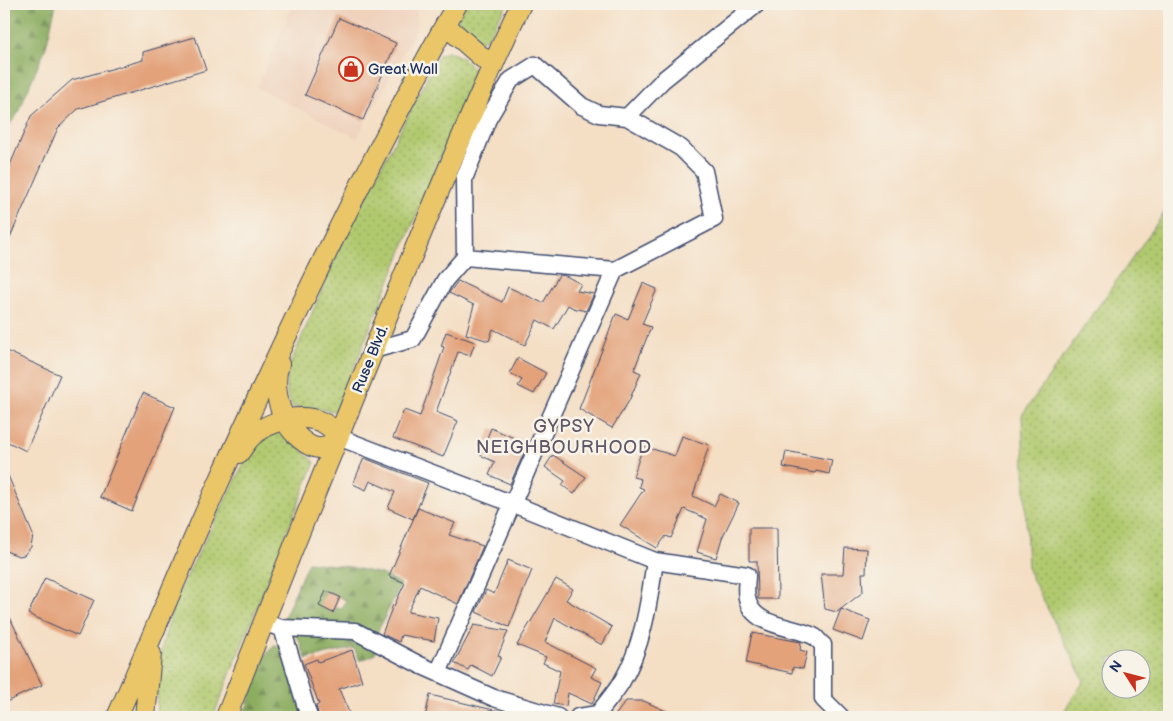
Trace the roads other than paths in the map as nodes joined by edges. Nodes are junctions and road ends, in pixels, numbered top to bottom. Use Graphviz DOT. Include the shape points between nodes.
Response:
graph roads {
  1 [pos="457,4"];
  2 [pos="521,4"];
  3 [pos="757,4"];
  4 [pos="445,25"];
  5 [pos="492,66"];
  6 [pos="627,117"];
  7 [pos="464,257"];
  8 [pos="615,270"];
  9 [pos="292,324"];
  10 [pos="373,350"];
  11 [pos="285,420"];
  12 [pos="338,437"];
  13 [pos="217,486"];
  14 [pos="514,504"];
  15 [pos="655,561"];
  16 [pos="158,623"];
  17 [pos="272,625"];
  18 [pos="438,673"];
  19 [pos="117,717"];
  20 [pos="145,717"];
  21 [pos="226,717"];
  22 [pos="309,717"];
  23 [pos="558,717"];
  24 [pos="578,717"];
  25 [pos="841,717"];
  1 -- 4 [label="main road"];
  2 -- 5 [label="main road, Ruse Blvd."];
  3 -- 6 [label="street" via="663,80"];
  4 -- 5 [label="main road"];
  4 -- 9 [label="main road" via="380,144"];
  5 -- 10 [label="main road, Ruse Blvd."];
  6 -- 7 [label="street" via="600,114 582,106 535,65 511,80 488,119 464,178"];
  6 -- 8 [label="street" via="681,148 704,171 714,219"];
  7 -- 8 [label="street"];
  7 -- 10 [label="street" via="445,280 412,339"];
  8 -- 14 [label="street"];
  9 -- 11 [label="main road" via="276,375 277,393"];
  9 -- 13 [label="main road"];
  10 -- 12 [label="main road, Ruse Blvd."];
  11 -- 12 [label="main road" via="300,437 315,447 324,447"];
  11 -- 13 [label="main road" via="250,437"];
  12 -- 14 [label="street"];
  12 -- 17 [label="main road, Ruse Blvd."];
  13 -- 16 [label="main road"];
  14 -- 15 [label="street"];
  14 -- 18 [label="street"];
  15 -- 24 [label="street" via="638,646 621,682 598,714"];
  15 -- 25 [label="street" via="747,575 747,599 757,615 773,625 815,637 823,645 823,699"];
  16 -- 19 [label="main road"];
  16 -- 20 [label="main road"];
  17 -- 18 [label="street" via="355,631"];
  17 -- 21 [label="main road, Ruse Blvd."];
  17 -- 22 [label="street"];
  18 -- 23 [label="street" via="494,698"];
}
